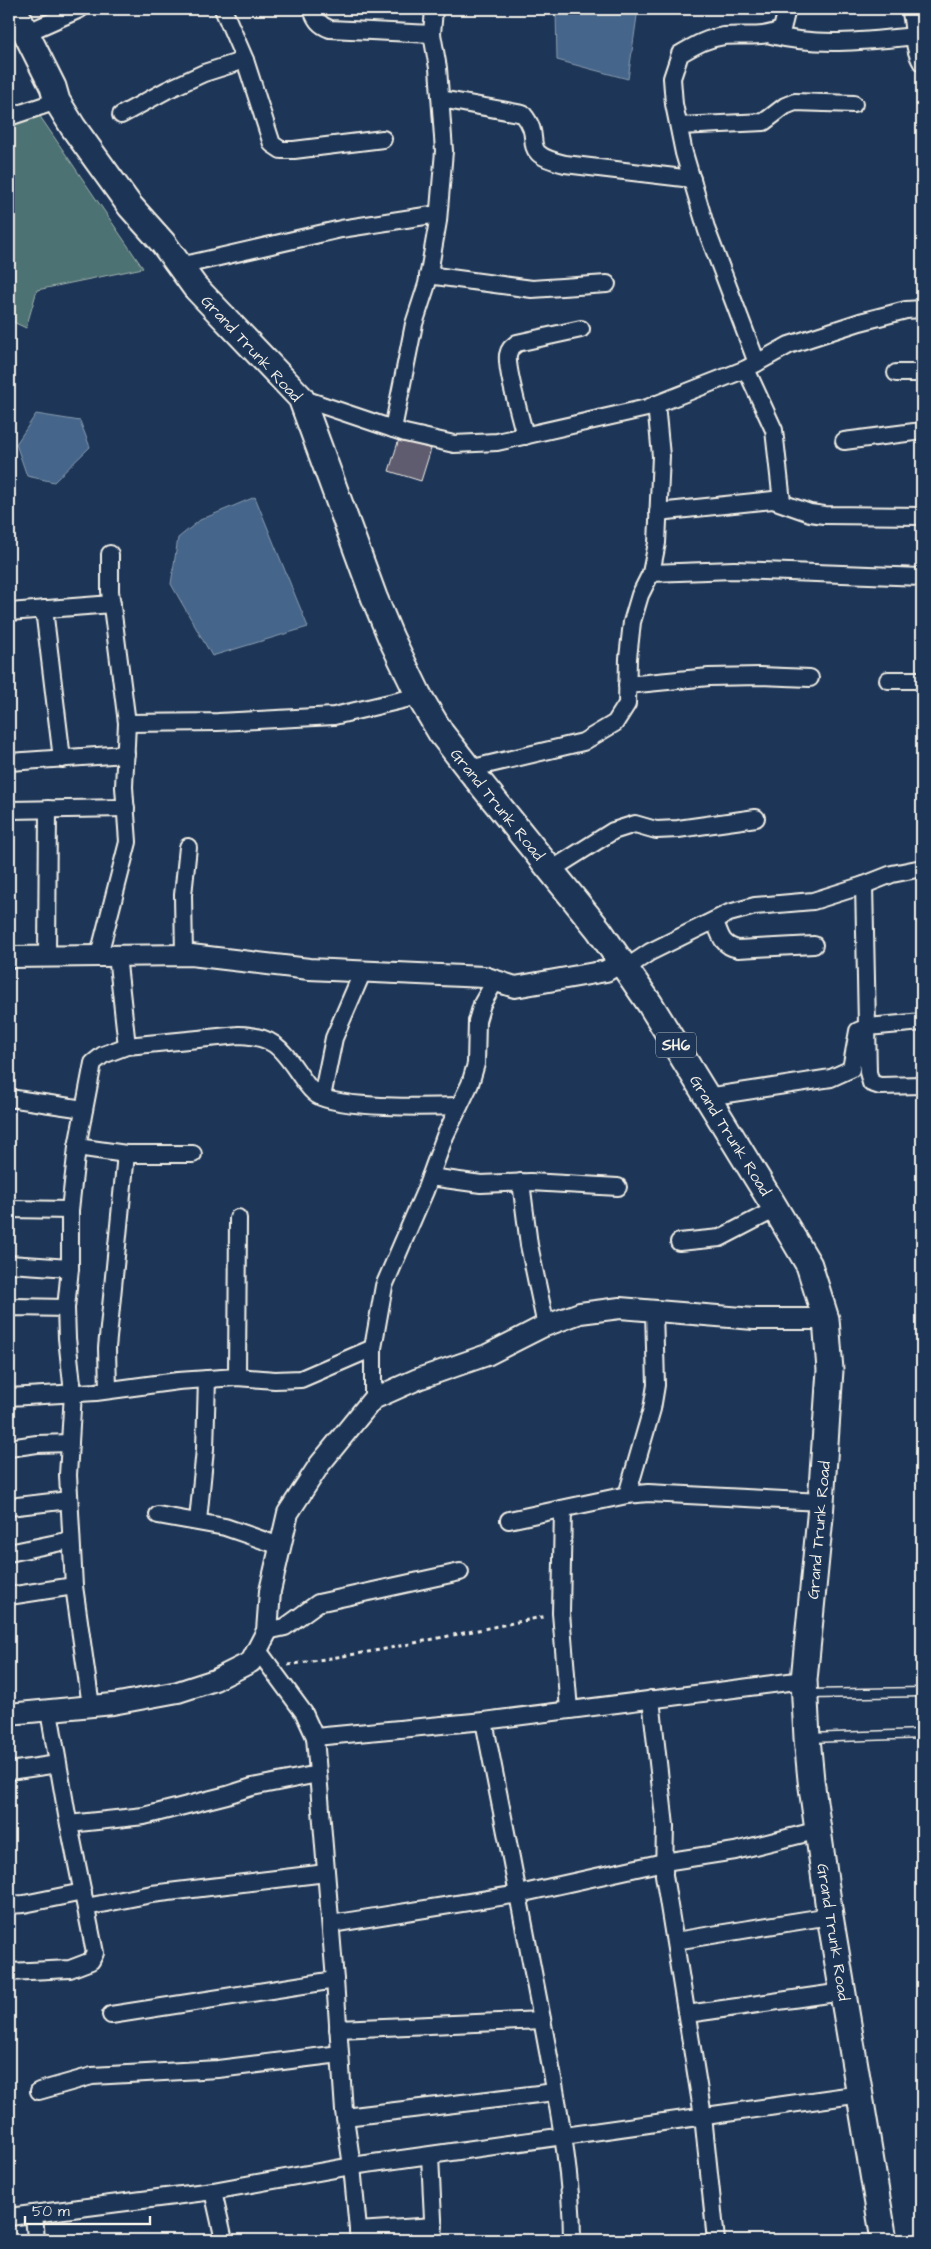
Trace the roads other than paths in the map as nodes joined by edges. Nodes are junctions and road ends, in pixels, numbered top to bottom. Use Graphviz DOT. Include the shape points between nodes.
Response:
graph roads {
  1 [pos="14,9"];
  2 [pos="80,9"];
  3 [pos="224,9"];
  4 [pos="312,9"];
  5 [pos="434,9"];
  6 [pos="787,9"];
  7 [pos="910,9"];
  8 [pos="26,33"];
  9 [pos="432,34"];
  10 [pos="771,35"];
  11 [pos="916,36"];
  12 [pos="245,60"];
  13 [pos="922,63"];
  14 [pos="441,99"];
  15 [pos="57,101"];
  16 [pos="854,104"];
  17 [pos="121,115"];
  18 [pos="9,117"];
  19 [pos="679,126"];
  20 [pos="383,139"];
  21 [pos="692,179"];
  22 [pos="438,214"];
  23 [pos="180,266"];
  24 [pos="428,275"];
  25 [pos="607,284"];
  26 [pos="922,309"];
  27 [pos="581,330"];
  28 [pos="752,366"];
  29 [pos="896,373"];
  30 [pos="922,373"];
  31 [pos="301,398"];
  32 [pos="656,404"];
  33 [pos="393,429"];
  34 [pos="922,431"];
  35 [pos="525,436"];
  36 [pos="844,441"];
  37 [pos="782,502"];
  38 [pos="658,512"];
  39 [pos="922,516"];
  40 [pos="110,554"];
  41 [pos="650,573"];
  42 [pos="922,577"];
  43 [pos="112,604"];
  44 [pos="44,609"];
  45 [pos="9,612"];
  46 [pos="810,678"];
  47 [pos="888,680"];
  48 [pos="922,680"];
  49 [pos="628,685"];
  50 [pos="419,696"];
  51 [pos="127,723"];
  52 [pos="126,754"];
  53 [pos="62,758"];
  54 [pos="9,762"];
  55 [pos="469,769"];
  56 [pos="126,808"];
  57 [pos="48,809"];
  58 [pos="9,810"];
  59 [pos="756,818"];
  60 [pos="188,846"];
  61 [pos="922,868"];
  62 [pos="551,870"];
  63 [pos="864,885"];
  64 [pos="715,920"];
  65 [pos="814,945"];
  66 [pos="108,955"];
  67 [pos="184,955"];
  68 [pos="47,956"];
  69 [pos="9,957"];
  70 [pos="623,965"];
  71 [pos="363,972"];
  72 [pos="495,981"];
  73 [pos="922,1022"];
  74 [pos="868,1027"];
  75 [pos="127,1046"];
  76 [pos="922,1085"];
  77 [pos="322,1097"];
  78 [pos="707,1097"];
  79 [pos="9,1098"];
  80 [pos="459,1106"];
  81 [pos="84,1108"];
  82 [pos="76,1147"];
  83 [pos="126,1154"];
  84 [pos="193,1154"];
  85 [pos="430,1177"];
  86 [pos="521,1182"];
  87 [pos="618,1187"];
  88 [pos="9,1209"];
  89 [pos="776,1209"];
  90 [pos="70,1210"];
  91 [pos="238,1218"];
  92 [pos="679,1242"];
  93 [pos="9,1264"];
  94 [pos="70,1268"];
  95 [pos="66,1308"];
  96 [pos="9,1309"];
  97 [pos="654,1310"];
  98 [pos="826,1319"];
  99 [pos="546,1326"];
  100 [pos="373,1348"];
  101 [pos="237,1378"];
  102 [pos="207,1379"];
  103 [pos="108,1390"];
  104 [pos="74,1393"];
  105 [pos="9,1396"];
  106 [pos="373,1399"];
  107 [pos="70,1443"];
  108 [pos="9,1448"];
  109 [pos="627,1495"];
  110 [pos="69,1500"];
  111 [pos="821,1502"];
  112 [pos="9,1507"];
  113 [pos="563,1509"];
  114 [pos="158,1515"];
  115 [pos="509,1520"];
  116 [pos="198,1521"];
  117 [pos="71,1540"];
  118 [pos="280,1546"];
  119 [pos="9,1553"];
  120 [pos="460,1572"];
  121 [pos="74,1586"];
  122 [pos="9,1596"];
  123 [pos="267,1631"];
  124 [pos="257,1649"];
  125 [pos="804,1688"];
  126 [pos="922,1692"];
  127 [pos="652,1699"];
  128 [pos="91,1706"];
  129 [pos="569,1710"];
  130 [pos="49,1711"];
  131 [pos="9,1714"];
  132 [pos="484,1721"];
  133 [pos="922,1734"];
  134 [pos="315,1737"];
  135 [pos="807,1738"];
  136 [pos="58,1764"];
  137 [pos="9,1771"];
  138 [pos="318,1774"];
  139 [pos="69,1824"];
  140 [pos="819,1830"];
  141 [pos="664,1862"];
  142 [pos="326,1874"];
  143 [pos="519,1894"];
  144 [pos="85,1899"];
  145 [pos="9,1905"];
  146 [pos="830,1916"];
  147 [pos="331,1924"];
  148 [pos="675,1941"];
  149 [pos="9,1972"];
  150 [pos="335,1980"];
  151 [pos="843,1992"];
  152 [pos="687,2014"];
  153 [pos="111,2015"];
  154 [pos="542,2020"];
  155 [pos="338,2029"];
  156 [pos="340,2054"];
  157 [pos="39,2091"];
  158 [pos="555,2092"];
  159 [pos="861,2094"];
  160 [pos="704,2116"];
  161 [pos="344,2117"];
  162 [pos="563,2138"];
  163 [pos="430,2156"];
  164 [pos="352,2166"];
  165 [pos="213,2191"];
  166 [pos="34,2214"];
  167 [pos="9,2216"];
  168 [pos="434,2233"];
  169 [pos="358,2236"];
  170 [pos="36,2240"];
  171 [pos="224,2240"];
  172 [pos="572,2240"];
  173 [pos="716,2240"];
  174 [pos="884,2240"];
  1 -- 8 [label="main road, Grand Trunk Road / SH6"];
  2 -- 8 [label="street"];
  3 -- 12 [label="street"];
  4 -- 9 [label="street" via="317,21 330,29"];
  5 -- 9 [label="street"];
  6 -- 10 [label="street" via="782,29"];
  7 -- 11 [label="street"];
  8 -- 15 [label="main road, Grand Trunk Road / SH6"];
  9 -- 14 [label="street"];
  10 -- 11 [label="street" via="795,41 853,42"];
  10 -- 19 [label="street" via="724,36 704,41 680,54 672,78"];
  11 -- 13 [label="street"];
  12 -- 17 [label="street" via="204,73"];
  12 -- 20 [label="street" via="272,144 281,150"];
  14 -- 21 [label="street" via="523,114 534,149 545,159"];
  14 -- 22 [label="street" via="444,151"];
  15 -- 18 [label="street"];
  15 -- 23 [label="main road, Grand Trunk Road / SH6" via="130,206"];
  16 -- 19 [label="street" via="795,102 764,122"];
  19 -- 21 [label="street"];
  21 -- 28 [label="street"];
  22 -- 23 [label="street" via="341,229"];
  22 -- 24 [label="street"];
  23 -- 31 [label="main road, Grand Trunk Road / SH6" via="221,316"];
  24 -- 25 [label="street" via="532,289"];
  24 -- 33 [label="street" via="414,324"];
  26 -- 28 [label="street" via="860,322 789,345"];
  27 -- 35 [label="street" via="517,343 510,348 510,371"];
  28 -- 32 [label="street"];
  28 -- 37 [label="street" via="774,430"];
  29 -- 30 [label="street"];
  31 -- 33 [label="street"];
  31 -- 50 [label="main road, Grand Trunk Road / SH6" via="374,597"];
  32 -- 35 [label="street"];
  32 -- 38 [label="street" via="662,456"];
  33 -- 35 [label="street" via="454,444 497,442"];
  34 -- 36 [label="street"];
  37 -- 38 [label="street" via="773,500"];
  37 -- 39 [label="street" via="824,515"];
  38 -- 41 [label="street" via="657,543"];
  40 -- 43 [label="street"];
  41 -- 42 [label="street" via="734,570"];
  41 -- 49 [label="street" via="632,622"];
  43 -- 44 [label="street"];
  43 -- 51 [label="street"];
  44 -- 45 [label="street"];
  44 -- 53 [label="street"];
  46 -- 49 [label="street" via="709,677"];
  47 -- 48 [label="street"];
  49 -- 55 [label="street" via="627,704 615,723 583,742"];
  50 -- 51 [label="street" via="334,716"];
  50 -- 55 [label="main road, Grand Trunk Road / SH6"];
  51 -- 52 [label="street"];
  52 -- 53 [label="street"];
  52 -- 56 [label="street"];
  53 -- 54 [label="street"];
  55 -- 62 [label="main road, Grand Trunk Road / SH6"];
  56 -- 57 [label="street"];
  56 -- 66 [label="street" via="128,842"];
  57 -- 58 [label="street"];
  57 -- 68 [label="street"];
  59 -- 62 [label="street" via="678,829 656,830 634,824 623,826"];
  60 -- 67 [label="street" via="183,895"];
  61 -- 63 [label="street" via="892,874"];
  62 -- 70 [label="main road, Grand Trunk Road / SH6"];
  63 -- 64 [label="street" via="813,901 755,906"];
  63 -- 74 [label="street"];
  64 -- 65 [label="street" via="722,940 729,947"];
  64 -- 70 [label="street"];
  66 -- 67 [label="street"];
  66 -- 68 [label="street"];
  66 -- 75 [label="street"];
  67 -- 71 [label="street"];
  68 -- 69 [label="street"];
  70 -- 72 [label="street" via="548,983 515,987"];
  70 -- 78 [label="main road, Grand Trunk Road / SH6"];
  71 -- 72 [label="street" via="484,977"];
  71 -- 77 [label="street" via="334,1038"];
  72 -- 80 [label="street" via="477,1021 476,1064"];
  73 -- 74 [label="street"];
  74 -- 76 [label="street" via="870,1083 880,1086"];
  74 -- 78 [label="street" via="858,1031 851,1069 846,1073"];
  75 -- 77 [label="street" via="257,1036 280,1048 308,1086"];
  75 -- 81 [label="street" via="103,1055 93,1063"];
  77 -- 80 [label="street" via="349,1103"];
  78 -- 89 [label="main road, Grand Trunk Road / SH6"];
  79 -- 81 [label="street"];
  80 -- 85 [label="street"];
  81 -- 82 [label="street"];
  82 -- 83 [label="street"];
  82 -- 90 [label="street"];
  83 -- 84 [label="street"];
  83 -- 103 [label="street" via="107,1348"];
  85 -- 86 [label="street" via="481,1184"];
  85 -- 100 [label="street" via="384,1286"];
  86 -- 87 [label="street"];
  86 -- 99 [label="street" via="529,1245"];
  88 -- 90 [label="street"];
  89 -- 92 [label="street" via="720,1238"];
  89 -- 98 [label="main road, Grand Trunk Road / SH6" via="809,1265"];
  90 -- 94 [label="street"];
  91 -- 101 [label="street"];
  93 -- 94 [label="street"];
  94 -- 95 [label="street"];
  95 -- 96 [label="street"];
  95 -- 104 [label="street"];
  97 -- 98 [label="street" via="754,1319"];
  97 -- 99 [label="street" via="620,1308 580,1313"];
  97 -- 109 [label="street" via="656,1385"];
  98 -- 111 [label="main road, Grand Trunk Road / SH6" via="830,1370"];
  99 -- 106 [label="street" via="487,1354 418,1378"];
  100 -- 101 [label="street" via="301,1379"];
  100 -- 106 [label="street"];
  101 -- 102 [label="street"];
  102 -- 103 [label="street"];
  102 -- 116 [label="street"];
  103 -- 104 [label="street"];
  104 -- 105 [label="street"];
  104 -- 107 [label="street"];
  106 -- 118 [label="street" via="320,1464 288,1513"];
  107 -- 108 [label="street"];
  107 -- 110 [label="street"];
  109 -- 111 [label="street" via="692,1494"];
  109 -- 113 [label="street"];
  110 -- 112 [label="street"];
  110 -- 117 [label="street"];
  111 -- 125 [label="main road, Grand Trunk Road / SH6"];
  113 -- 115 [label="street"];
  113 -- 129 [label="street" via="562,1613"];
  114 -- 116 [label="street"];
  116 -- 118 [label="street"];
  117 -- 119 [label="street"];
  117 -- 121 [label="street"];
  118 -- 123 [label="street" via="270,1591"];
  120 -- 123 [label="street" via="318,1602 285,1627"];
  121 -- 122 [label="street"];
  121 -- 128 [label="street"];
  123 -- 124 [label="street"];
  124 -- 128 [label="street" via="251,1662 215,1680 178,1692"];
  124 -- 134 [label="street" via="304,1713"];
  125 -- 126 [label="lane"];
  125 -- 127 [label="street"];
  125 -- 135 [label="main road, Grand Trunk Road / SH6"];
  127 -- 129 [label="street"];
  127 -- 141 [label="street" via="665,1826"];
  128 -- 130 [label="street"];
  129 -- 132 [label="street"];
  130 -- 131 [label="street"];
  130 -- 136 [label="street"];
  132 -- 134 [label="street"];
  132 -- 143 [label="street"];
  133 -- 135 [label="lane"];
  134 -- 138 [label="street"];
  135 -- 140 [label="main road, Grand Trunk Road / SH6"];
  136 -- 137 [label="street"];
  136 -- 139 [label="street"];
  138 -- 139 [label="street" via="252,1787 144,1816"];
  138 -- 142 [label="street"];
  139 -- 144 [label="street"];
  140 -- 141 [label="street" via="735,1851"];
  140 -- 146 [label="main road, Grand Trunk Road / SH6"];
  141 -- 143 [label="street"];
  141 -- 148 [label="street"];
  142 -- 144 [label="street" via="142,1896"];
  142 -- 147 [label="street"];
  143 -- 147 [label="street"];
  143 -- 154 [label="street"];
  144 -- 145 [label="street"];
  144 -- 149 [label="street" via="95,1953 91,1961 70,1969"];
  146 -- 148 [label="street"];
  146 -- 151 [label="main road, Grand Trunk Road / SH6"];
  147 -- 150 [label="street"];
  148 -- 152 [label="street"];
  150 -- 153 [label="street"];
  150 -- 155 [label="street"];
  151 -- 152 [label="street"];
  151 -- 159 [label="main road, Grand Trunk Road / SH6"];
  152 -- 160 [label="street"];
  154 -- 155 [label="street"];
  154 -- 158 [label="street"];
  155 -- 156 [label="street"];
  156 -- 157 [label="street" via="209,2070 92,2076"];
  156 -- 161 [label="street"];
  158 -- 161 [label="street"];
  158 -- 162 [label="street"];
  159 -- 160 [label="street"];
  159 -- 174 [label="main road, Grand Trunk Road / SH6"];
  160 -- 162 [label="street"];
  160 -- 173 [label="street"];
  161 -- 164 [label="street"];
  162 -- 163 [label="street"];
  162 -- 172 [label="street"];
  163 -- 164 [label="street"];
  163 -- 168 [label="street"];
  164 -- 165 [label="street"];
  164 -- 169 [label="street"];
  165 -- 166 [label="street"];
  165 -- 171 [label="street"];
  166 -- 167 [label="street"];
  166 -- 170 [label="street"];
  168 -- 169 [label="street"];
}
